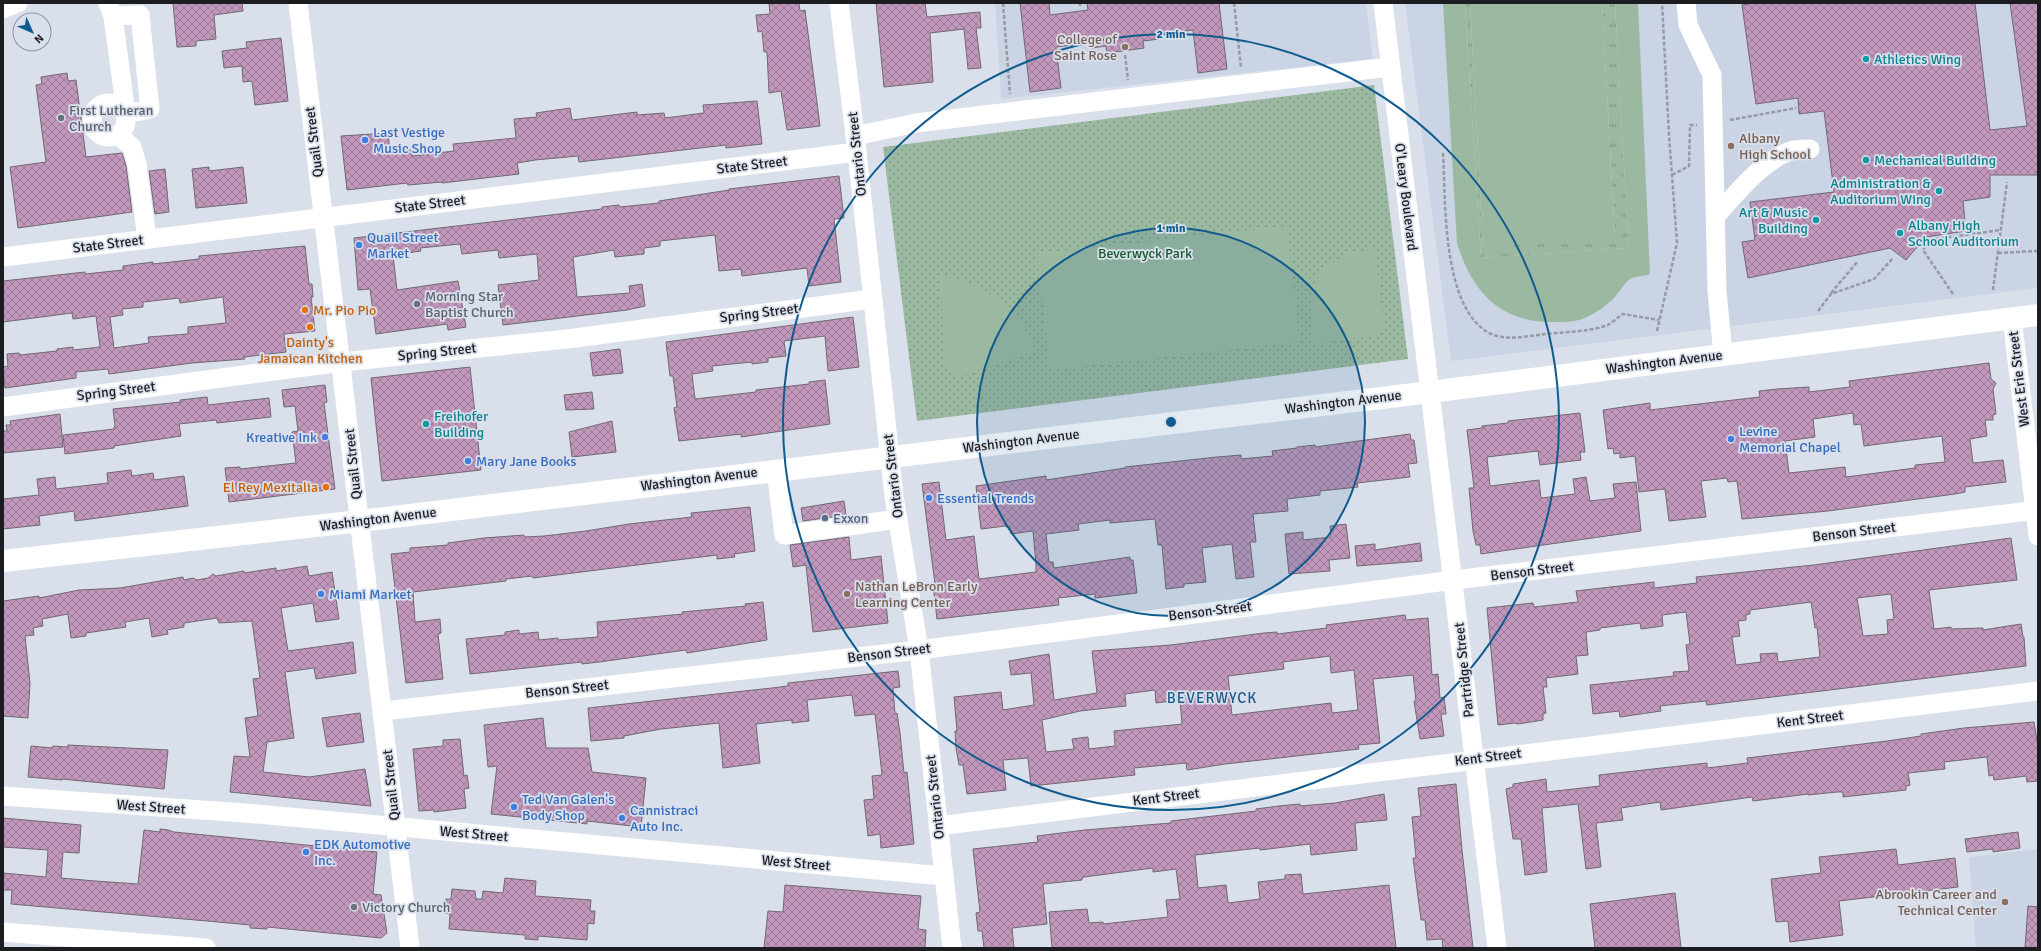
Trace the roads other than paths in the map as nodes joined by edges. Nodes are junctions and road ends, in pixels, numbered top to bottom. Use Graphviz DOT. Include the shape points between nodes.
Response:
graph roads {
  1 [pos="18,3"];
  2 [pos="298,3"];
  3 [pos="839,3"];
  4 [pos="1383,3"];
  5 [pos="1686,3"];
  6 [pos="3,9"];
  7 [pos="111,9"];
  8 [pos="1390,66"];
  9 [pos="126,114"];
  10 [pos="118,135"];
  11 [pos="856,144"];
  12 [pos="1810,149"];
  13 [pos="1716,216"];
  14 [pos="322,217"];
  15 [pos="147,239"];
  16 [pos="3,257"];
  17 [pos="872,299"];
  18 [pos="2038,315"];
  19 [pos="2012,318"];
  20 [pos="1722,355"];
  21 [pos="342,362"];
  22 [pos="1431,392"];
  23 [pos="3,407"];
  24 [pos="892,457"];
  25 [pos="776,470"];
  26 [pos="2036,511"];
  27 [pos="898,519"];
  28 [pos="360,521"];
  29 [pos="2038,536"];
  30 [pos="3,561"];
  31 [pos="1454,580"];
  32 [pos="919,650"];
  33 [pos="2038,691"];
  34 [pos="383,711"];
  35 [pos="1474,759"];
  36 [pos="3,796"];
  37 [pos="938,826"];
  38 [pos="396,828"];
  39 [pos="944,876"];
  40 [pos="3,932"];
  41 [pos="206,948"];
  42 [pos="410,948"];
  43 [pos="952,948"];
  44 [pos="1497,948"];
  1 -- 6 [label="street"];
  2 -- 14 [label="street, Quail Street"];
  3 -- 11 [label="street, Ontario Street"];
  4 -- 8 [label="street, O'Leary Boulevard"];
  5 -- 13 [label="street" via="1688,24 1712,75"];
  7 -- 9 [label="street"];
  7 -- 9 [label="street" via="140,15 150,109"];
  8 -- 11 [label="street, State Street" via="916,123"];
  8 -- 22 [label="street, O'Leary Boulevard"];
  9 -- 10 [label="street" via="126,126"];
  9 -- 10 [label="street" via="119,106 109,103 99,107 92,116 93,127 101,136 113,138"];
  10 -- 15 [label="street" via="132,148 137,164"];
  11 -- 14 [label="street, State Street"];
  11 -- 17 [label="street, Ontario Street"];
  12 -- 13 [label="street" via="1794,150 1776,160 1748,180"];
  13 -- 20 [label="street" via="1717,291"];
  14 -- 15 [label="street, State Street"];
  14 -- 21 [label="street, Quail Street"];
  15 -- 16 [label="street, State Street"];
  17 -- 21 [label="street, Spring Street" via="567,339"];
  17 -- 24 [label="street, Ontario Street"];
  18 -- 19 [label="main road, Washington Avenue"];
  19 -- 20 [label="main road, Washington Avenue"];
  19 -- 26 [label="street, West Erie Street"];
  20 -- 22 [label="main road, Washington Avenue"];
  21 -- 23 [label="street, Spring Street"];
  21 -- 28 [label="street, Quail Street"];
  22 -- 24 [label="main road, Washington Avenue"];
  22 -- 31 [label="street, Partridge Street"];
  24 -- 25 [label="main road, Washington Avenue"];
  24 -- 27 [label="street, Ontario Street"];
  25 -- 27 [label="street" via="784,535"];
  25 -- 28 [label="main road, Washington Avenue"];
  26 -- 29 [label="street, West Erie Street"];
  26 -- 31 [label="street, Benson Street"];
  27 -- 32 [label="street, Ontario Street"];
  28 -- 30 [label="main road, Washington Avenue"];
  28 -- 34 [label="street, Quail Street"];
  31 -- 32 [label="street, Benson Street"];
  31 -- 35 [label="street, Partridge Street"];
  32 -- 34 [label="street, Benson Street"];
  32 -- 37 [label="street, Ontario Street"];
  33 -- 35 [label="street, Kent Street"];
  34 -- 38 [label="street, Quail Street"];
  35 -- 37 [label="street, Kent Street"];
  35 -- 44 [label="street, Partridge Street"];
  36 -- 38 [label="street, West Street" via="245,813"];
  37 -- 39 [label="street, Ontario Street"];
  38 -- 39 [label="street, West Street"];
  38 -- 42 [label="street, Quail Street"];
  39 -- 43 [label="street, Ontario Street"];
  40 -- 41 [label="street"];
}
